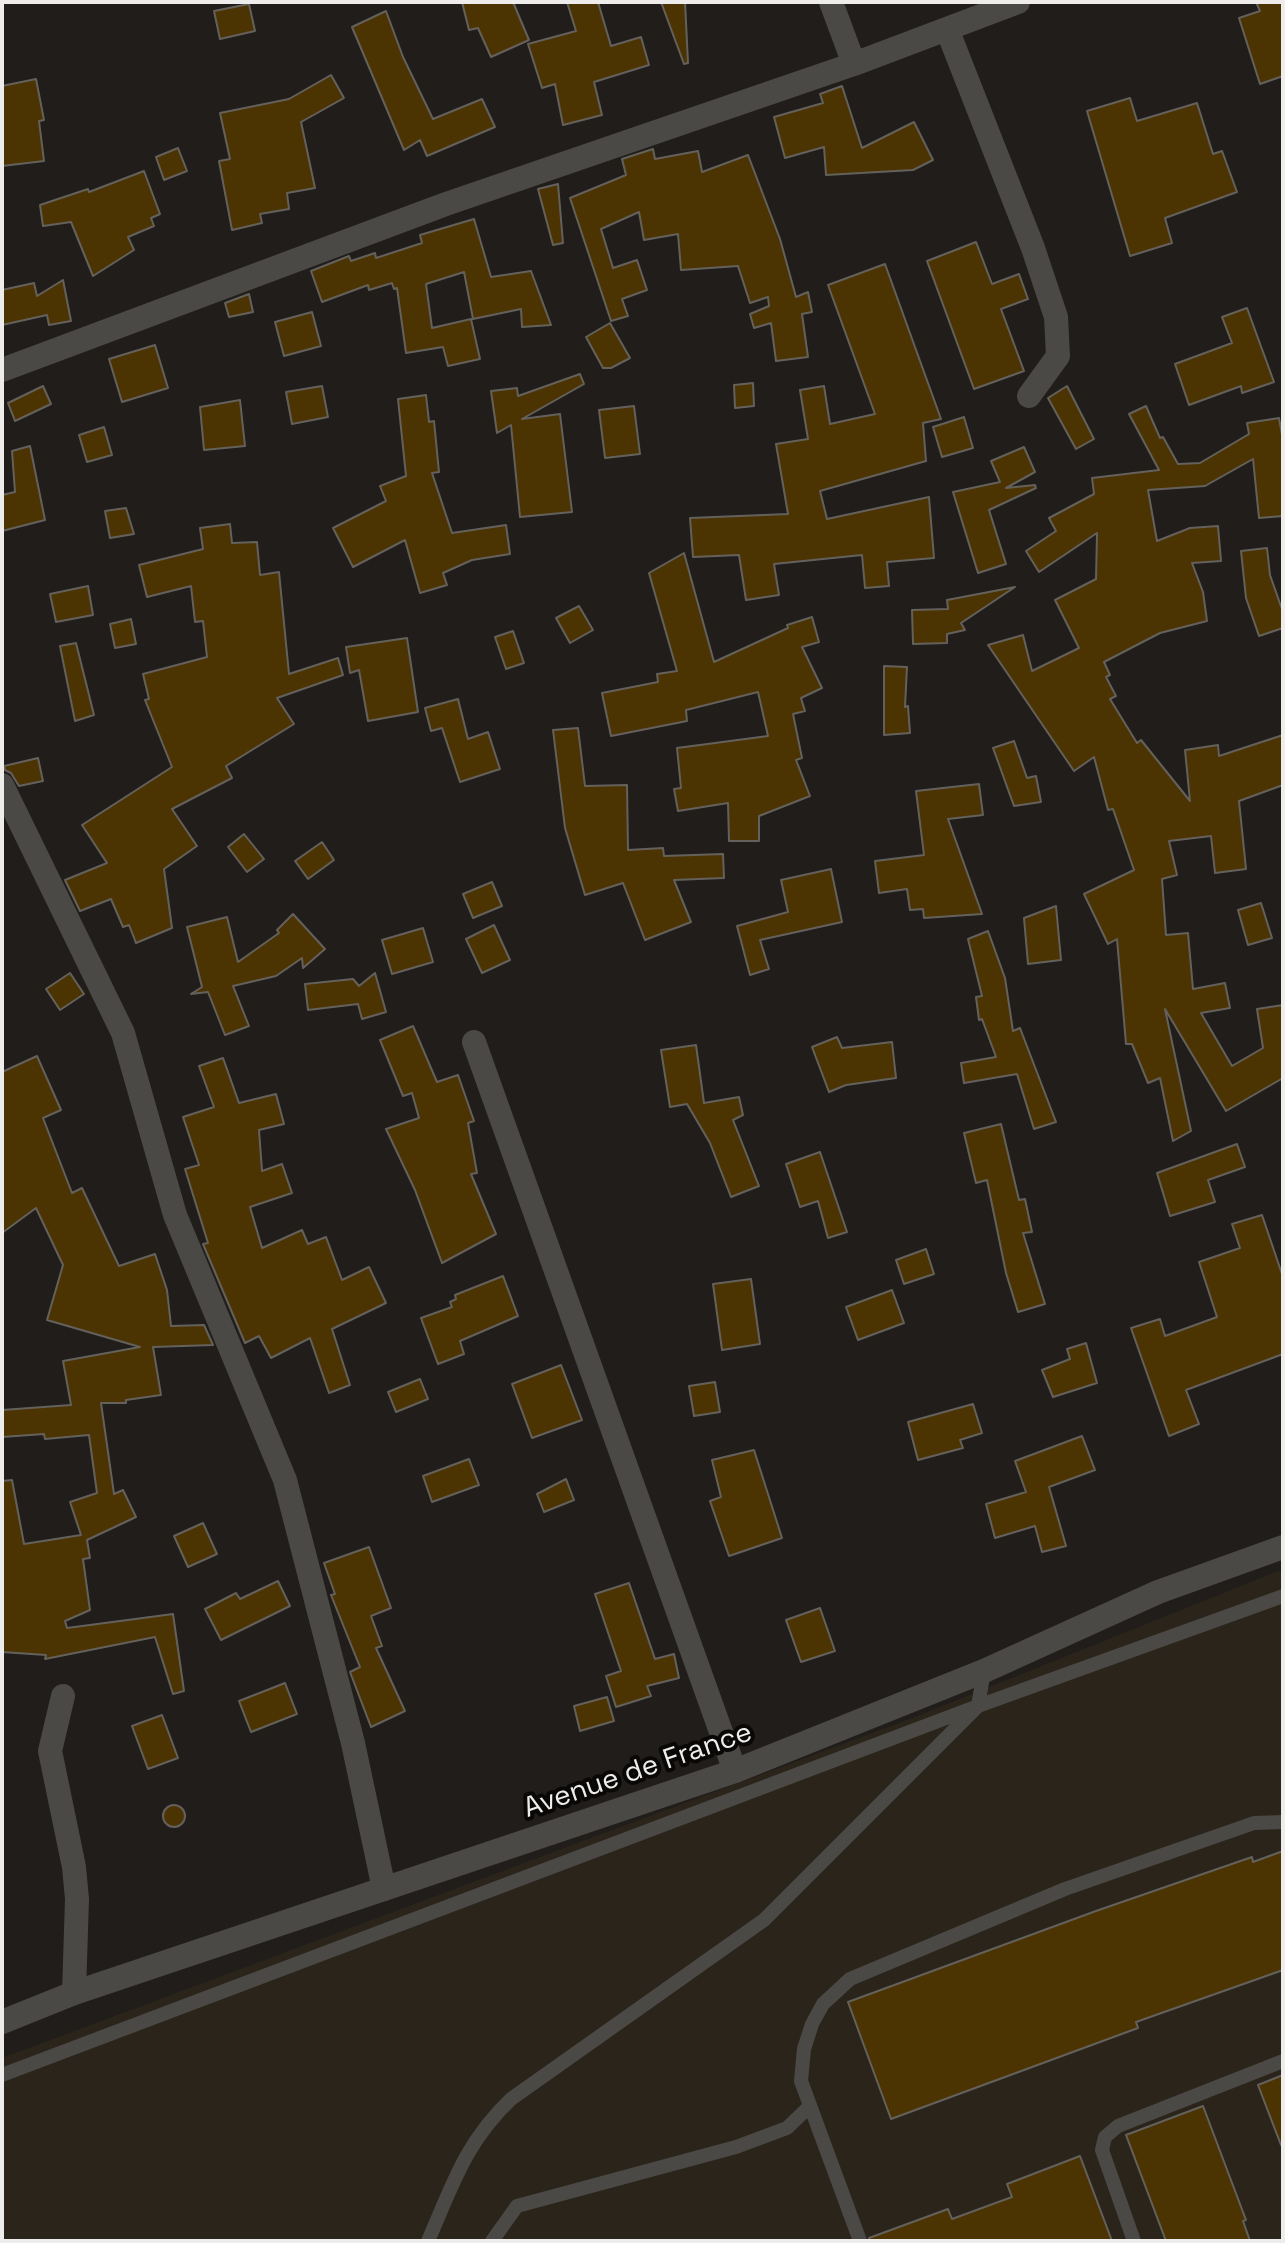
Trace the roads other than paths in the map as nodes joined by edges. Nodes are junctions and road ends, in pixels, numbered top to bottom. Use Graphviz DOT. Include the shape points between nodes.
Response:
graph roads {
  1 [pos="831,2"];
  2 [pos="1018,2"];
  3 [pos="947,29"];
  4 [pos="854,64"];
  5 [pos="2,370"];
  6 [pos="1029,396"];
  7 [pos="2,785"];
  8 [pos="474,1042"];
  9 [pos="1283,1547"];
  10 [pos="1283,1596"];
  11 [pos="984,1671"];
  12 [pos="63,1696"];
  13 [pos="978,1706"];
  14 [pos="735,1771"];
  15 [pos="1283,1822"];
  16 [pos="384,1889"];
  17 [pos="74,1993"];
  18 [pos="2,2022"];
  19 [pos="1283,2061"];
  20 [pos="2,2075"];
  21 [pos="810,2106"];
  22 [pos="428,2241"];
  23 [pos="492,2241"];
  24 [pos="860,2241"];
  25 [pos="1134,2241"];
  1 -- 4 [label="street"];
  2 -- 3 [label="street"];
  3 -- 4 [label="street"];
  3 -- 6 [label="street" via="1056,317 1058,356"];
  4 -- 5 [label="street" via="446,204"];
  7 -- 16 [label="street" via="123,1033 175,1215 285,1480 353,1743"];
  8 -- 14 [label="street"];
  9 -- 11 [label="street, Avenue de France" via="1158,1592"];
  10 -- 13 [label="lane"];
  11 -- 13 [label="lane"];
  11 -- 14 [label="street, Avenue de France"];
  12 -- 17 [label="street" via="50,1751 74,1867"];
  13 -- 20 [label="lane"];
  13 -- 22 [label="lane" via="764,1920 511,2099 484,2125"];
  14 -- 16 [label="street, Avenue de France"];
  15 -- 21 [label="lane" via="1254,1823 1065,1889 850,1979 823,2004 804,2049 801,2081"];
  16 -- 17 [label="street, Avenue de France"];
  17 -- 18 [label="street, Avenue de France"];
  19 -- 25 [label="lane" via="1118,2126 1105,2137 1102,2150"];
  21 -- 23 [label="lane" via="787,2128 736,2147 517,2206"];
  21 -- 24 [label="lane"];
}
